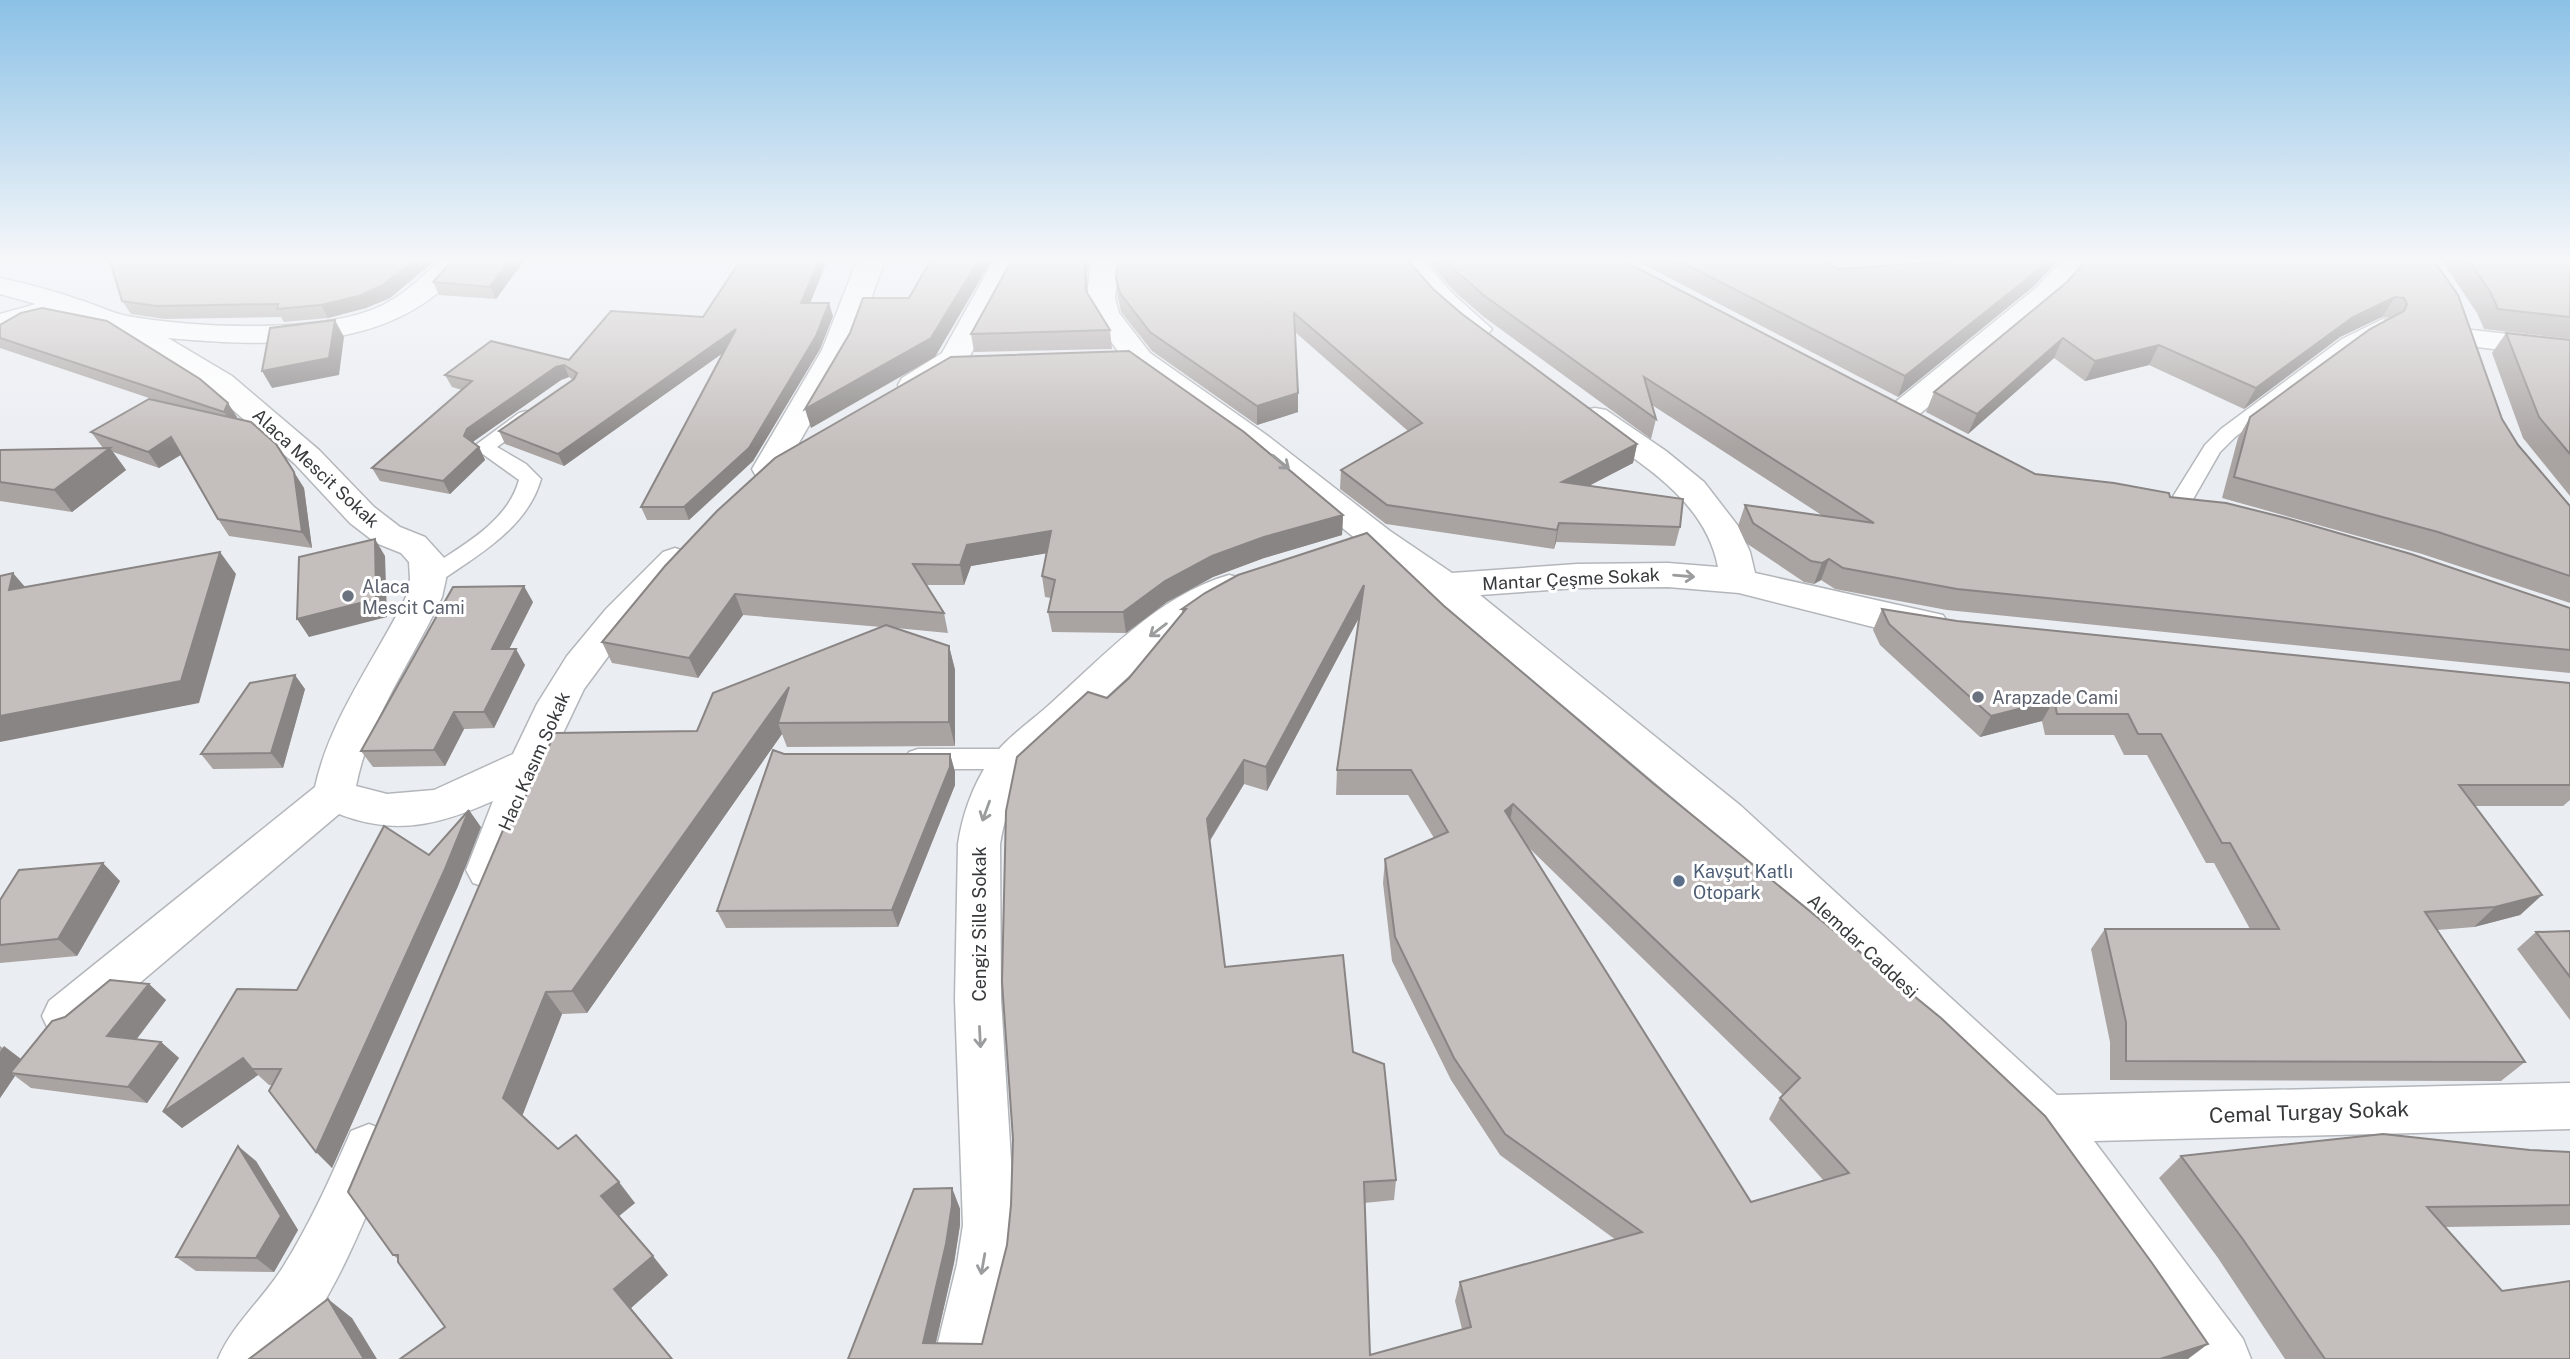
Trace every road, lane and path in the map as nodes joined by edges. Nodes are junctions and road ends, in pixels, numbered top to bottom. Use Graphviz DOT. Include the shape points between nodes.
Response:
graph roads {
  1 [pos="115,321"];
  2 [pos="360,321"];
  3 [pos="848,321"];
  4 [pos="975,321"];
  5 [pos="1111,321"];
  6 [pos="1469,321"];
  7 [pos="2008,321"];
  8 [pos="2383,324"];
  9 [pos="126,325"];
  10 [pos="2471,339"];
  11 [pos="1501,347"];
  12 [pos="2570,351"];
  13 [pos="1139,359"];
  14 [pos="1098,360"];
  15 [pos="989,363"];
  16 [pos="948,365"];
  17 [pos="548,401"];
  18 [pos="1575,402"];
  19 [pos="876,407"];
  20 [pos="1929,430"];
  21 [pos="828,434"];
  22 [pos="2147,497"];
  23 [pos="2193,506"];
  24 [pos="702,532"];
  25 [pos="1259,575"];
  26 [pos="428,579"];
  27 [pos="1739,580"];
  28 [pos="1445,586"];
  29 [pos="1960,628"];
  30 [pos="897,759"];
  31 [pos="1016,759"];
  32 [pos="529,764"];
  33 [pos="334,795"];
  34 [pos="476,900"];
  35 [pos="66,1016"];
  36 [pos="2570,1106"];
  37 [pos="382,1118"];
  38 [pos="2047,1119"];
  39 [pos="246,1359"];
  40 [pos="962,1359"];
  41 [pos="2223,1359"];
  1 -- 9 [label="street, Alaca Mescit Sokak"];
  2 -- 9 [label="street" via="254,335"];
  3 -- 21 [label="street" via="837,350 754,482"];
  4 -- 16 [label="street"];
  5 -- 13 [label="street, Alemdar Caddesi"];
  6 -- 11 [label="street"];
  7 -- 20 [label="street" via="1886,408"];
  8 -- 23 [label="lane" via="2349,343 2228,433 2212,449"];
  9 -- 26 [label="street, Alaca Mescit Sokak" via="240,398 307,457 362,515 388,535 413,545 427,559"];
  10 -- 12 [label="street"];
  13 -- 14 [label="street"];
  13 -- 28 [label="street, Alemdar Caddesi, one-way" via="1257,443 1357,545"];
  15 -- 16 [label="street"];
  16 -- 19 [label="street"];
  17 -- 26 [label="lane" via="483,447 530,479 520,508"];
  18 -- 27 [label="street" via="1694,490 1715,516 1731,548"];
  22 -- 23 [label="street"];
  24 -- 32 [label="street, Hacı Kasım Sokak" via="591,652 549,718"];
  25 -- 31 [label="street, Cengiz Sille Sokak, one-way" via="1192,606 1152,634"];
  26 -- 33 [label="street" via="414,622 346,745"];
  28 -- 27 [label="street, Mantar Çeşme Sokak, one-way" via="1622,574"];
  27 -- 29 [label="street, Mantar Çeşme Sokak" via="1873,614"];
  28 -- 38 [label="street, Alemdar Caddesi" via="1726,818"];
  30 -- 31 [label="lane"];
  31 -- 40 [label="street, Cengiz Sille Sokak, one-way" via="992,794 979,844 978,999 989,1225"];
  32 -- 33 [label="street" via="476,791 421,810 389,813 359,807"];
  32 -- 34 [label="street, Hacı Kasım Sokak"];
  33 -- 35 [label="street"];
  36 -- 38 [label="street, Cemal Turgay Sokak"];
  37 -- 39 [label="street" via="349,1195 287,1311"];
  38 -- 41 [label="street, Alemdar Caddesi"];
}
